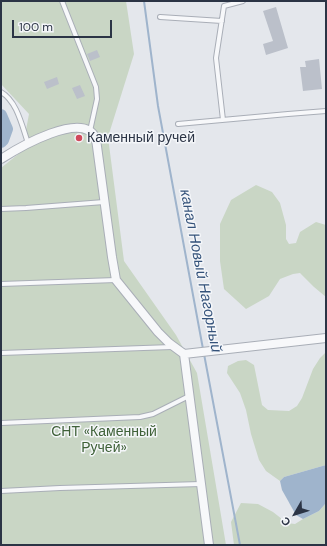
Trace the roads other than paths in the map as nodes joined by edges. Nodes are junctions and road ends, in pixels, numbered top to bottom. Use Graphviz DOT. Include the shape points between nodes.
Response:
graph roads {
  1 [pos="62,1"];
  2 [pos="243,1"];
  3 [pos="160,17"];
  4 [pos="222,21"];
  5 [pos="1,92"];
  6 [pos="326,111"];
  7 [pos="223,120"];
  8 [pos="178,124"];
  9 [pos="90,131"];
  10 [pos="28,143"];
  11 [pos="1,159"];
  12 [pos="105,202"];
  13 [pos="1,209"];
  14 [pos="116,280"];
  15 [pos="1,284"];
  16 [pos="326,338"];
  17 [pos="174,347"];
  18 [pos="1,353"];
  19 [pos="184,354"];
  20 [pos="189,396"];
  21 [pos="1,423"];
  22 [pos="201,484"];
  23 [pos="1,491"];
  24 [pos="209,545"];
  1 -- 9 [label="lane" via="96,87 97,99"];
  2 -- 4 [label="lane" via="224,6"];
  3 -- 4 [label="lane"];
  4 -- 7 [label="lane" via="216,58"];
  5 -- 10 [label="lane" via="14,106"];
  6 -- 7 [label="lane"];
  7 -- 8 [label="lane"];
  9 -- 10 [label="street" via="83,128 66,129"];
  9 -- 12 [label="street" via="96,139"];
  10 -- 11 [label="street"];
  12 -- 13 [label="lane"];
  12 -- 14 [label="street"];
  14 -- 15 [label="lane"];
  14 -- 17 [label="street" via="158,332"];
  16 -- 19 [label="street"];
  17 -- 18 [label="lane"];
  17 -- 19 [label="street"];
  19 -- 20 [label="street"];
  20 -- 21 [label="lane" via="153,414 140,417"];
  20 -- 22 [label="street"];
  22 -- 23 [label="lane"];
  22 -- 24 [label="street"];
}
